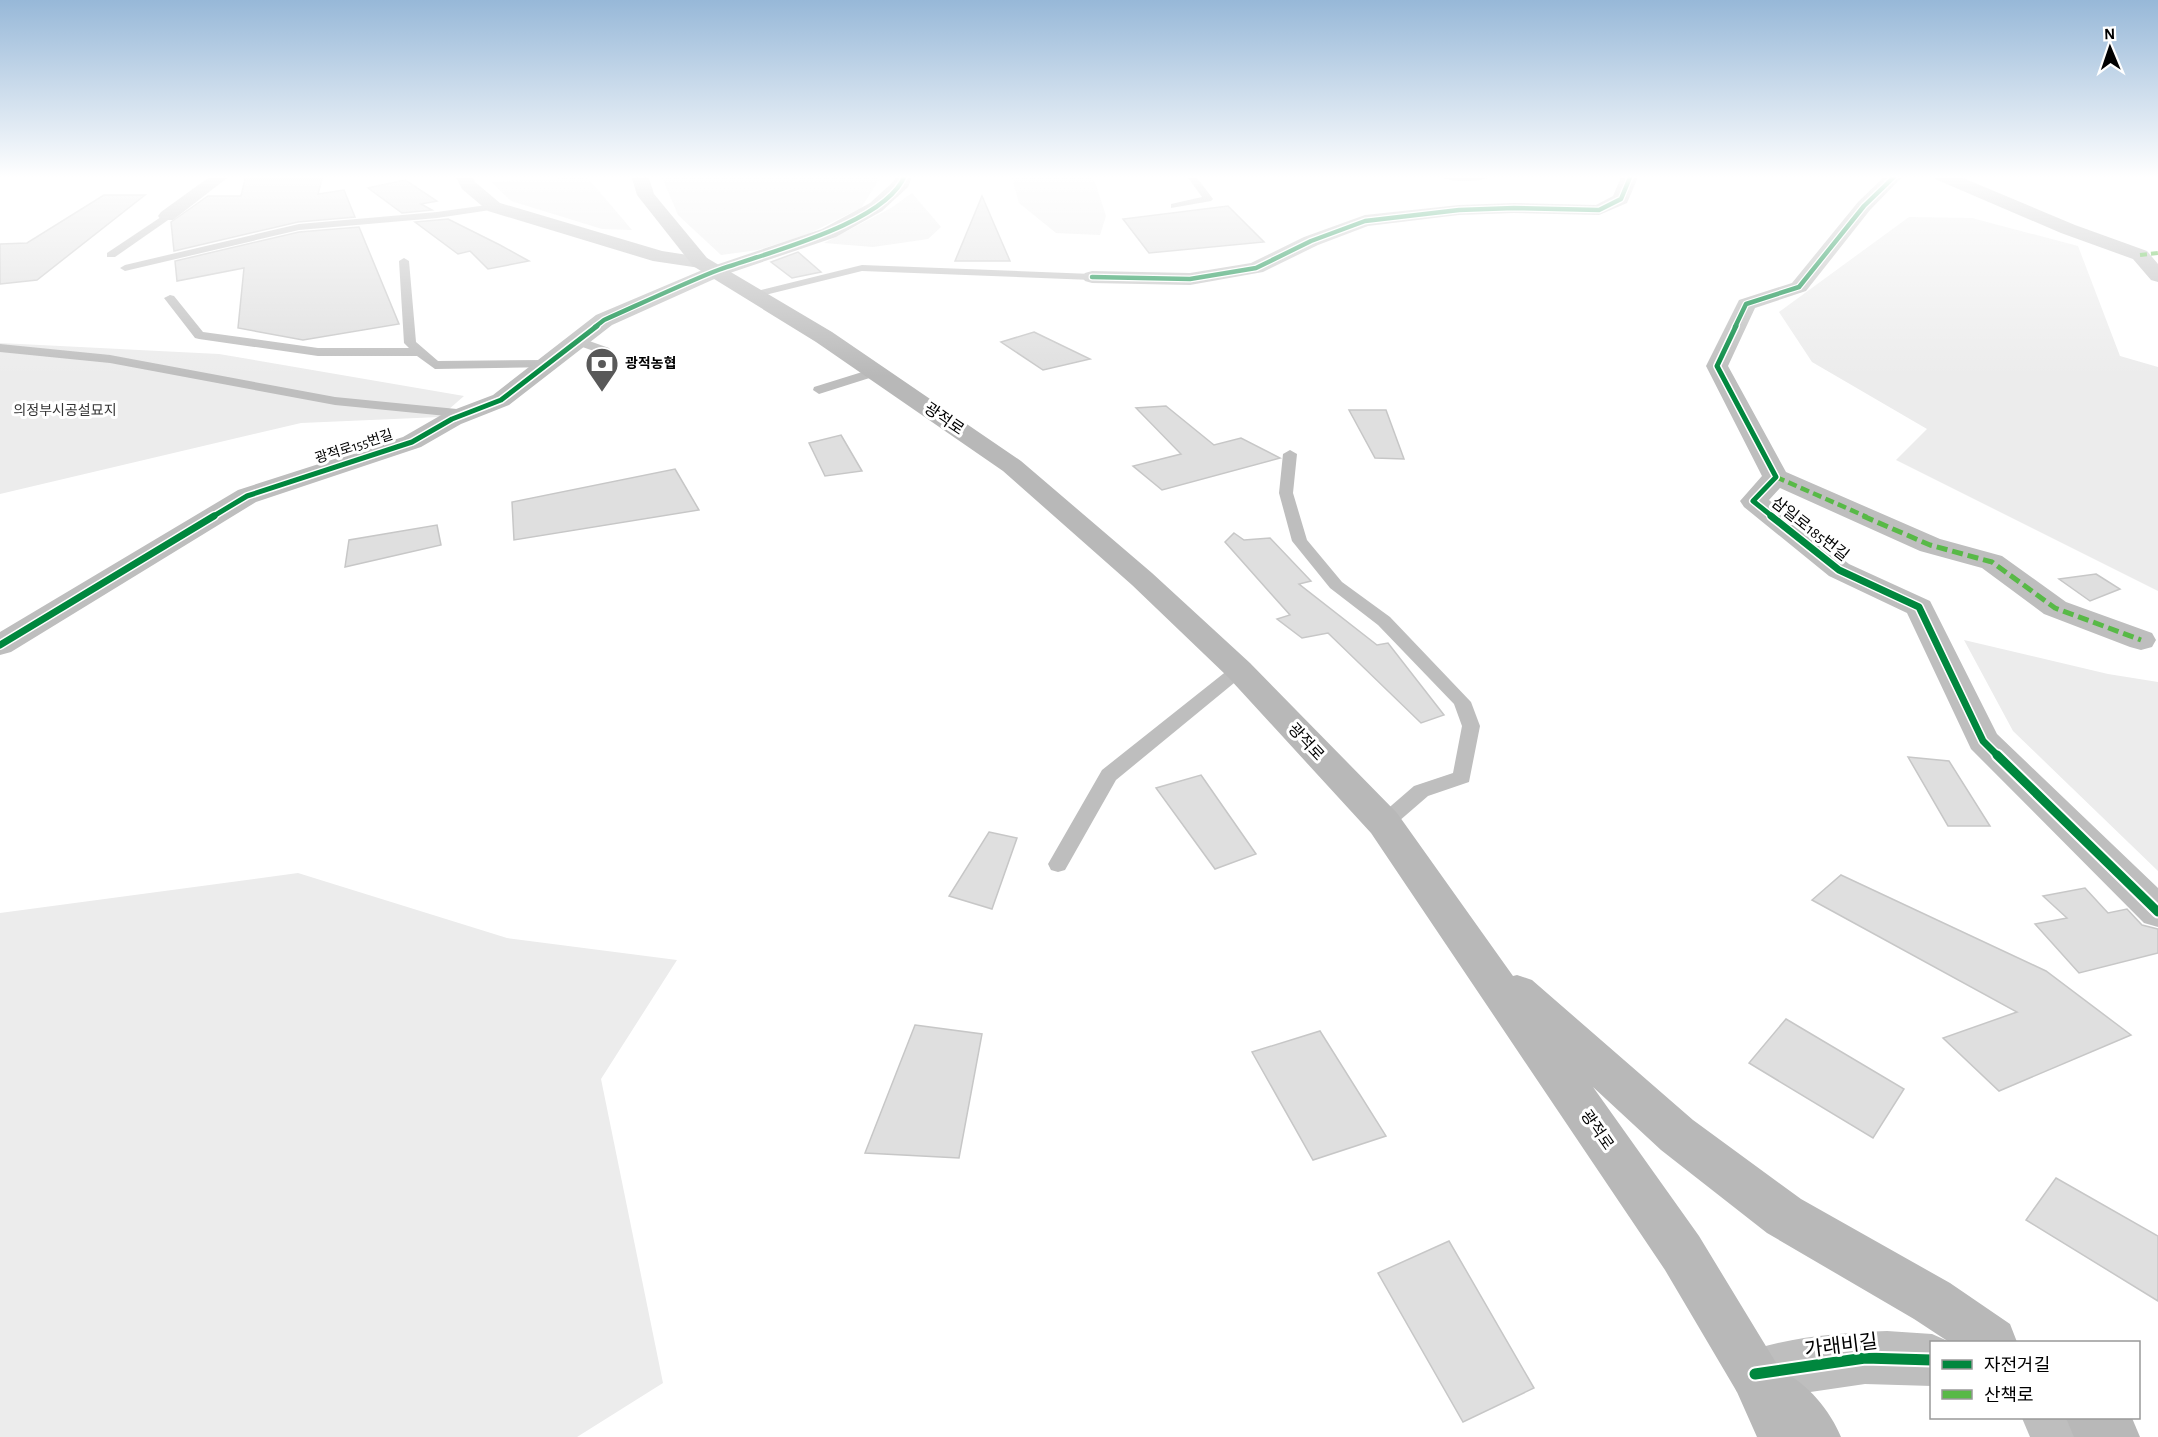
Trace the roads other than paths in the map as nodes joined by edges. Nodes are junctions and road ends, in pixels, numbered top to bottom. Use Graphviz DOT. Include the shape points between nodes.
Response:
graph roads {
  1 [pos="130,242"];
  2 [pos="235,242"];
  3 [pos="610,242"];
  4 [pos="686,242"];
  5 [pos="794,242"];
  6 [pos="1309,242"];
  7 [pos="1835,242"];
  8 [pos="2110,242"];
  9 [pos="2149,254"];
  10 [pos="111,255"];
  11 [pos="404,261"];
  12 [pos="707,267"];
  13 [pos="125,268"];
  14 [pos="2158,276"];
  15 [pos="1092,277"];
  16 [pos="753,295"];
  17 [pos="170,298"];
  18 [pos="578,341"];
  19 [pos="0,348"];
  20 [pos="605,351"];
  21 [pos="420,352"];
  22 [pos="549,364"];
  23 [pos="875,372"];
  24 [pos="819,390"];
  25 [pos="466,414"];
  26 [pos="1290,454"];
  27 [pos="1776,477"];
  28 [pos="2141,640"];
  29 [pos="0,645"];
  30 [pos="1239,670"];
  31 [pos="1384,823"];
  32 [pos="1058,864"];
  33 [pos="2158,912"];
  34 [pos="1479,959"];
  35 [pos="1991,1341"];
  36 [pos="1930,1360"];
  37 [pos="1755,1374"];
  38 [pos="2051,1419"];
  39 [pos="2094,1419"];
  40 [pos="1785,1437"];
  41 [pos="1814,1437"];
  42 [pos="2082,1437"];
  43 [pos="2113,1437"];
  1 -- 10 [label="lane"];
  2 -- 13 [label="lane"];
  3 -- 12 [label="street, 광적로"];
  4 -- 12 [label="main road, 광적로"];
  5 -- 12 [label="street, 광적로155번길"];
  6 -- 15 [label="street" via="1256,268 1190,279"];
  7 -- 27 [label="street, 삼일로185번길" via="1799,287 1746,304 1717,366"];
  8 -- 9 [label="street"];
  9 -- 14 [label="street"];
  11 -- 21 [label="lane" via="410,343"];
  12 -- 16 [label="main road, 광적로"];
  12 -- 18 [label="street, 광적로155번길" via="604,321"];
  15 -- 16 [label="lane" via="862,268"];
  16 -- 23 [label="main road, 광적로"];
  17 -- 21 [label="lane" via="199,335 318,352"];
  18 -- 20 [label="lane"];
  18 -- 22 [label="street, 광적로155번길"];
  19 -- 25 [label="lane" via="110,359 334,401"];
  21 -- 22 [label="lane" via="435,365"];
  22 -- 25 [label="street, 광적로155번길" via="501,400"];
  23 -- 24 [label="lane"];
  23 -- 30 [label="main road, 광적로" via="1012,466"];
  25 -- 29 [label="street, 광적로155번길" via="412,442 247,496"];
  26 -- 31 [label="lane" via="1286,493 1300,541 1336,585 1384,621 1462,702 1472,726 1462,777 1421,791"];
  27 -- 28 [label="street, 삼일로185번길" via="1930,545 1992,562 2055,608"];
  27 -- 33 [label="street, 삼일로185번길" via="1753,501 1839,570 1918,607 1983,741"];
  30 -- 31 [label="main road, 광적로"];
  30 -- 32 [label="lane" via="1109,775"];
  31 -- 34 [label="main road, 광적로"];
  34 -- 35 [label="main road" via="1677,1135 1784,1216 1932,1301"];
  34 -- 37 [label="main road, 광적로" via="1682,1253"];
  36 -- 37 [label="street, 가래비길" via="1864,1357"];
  37 -- 40 [label="main road, 광적로"];
  37 -- 41 [label="main road, 광적로"];
  38 -- 42 [label="street"];
  39 -- 43 [label="main road"];
}
